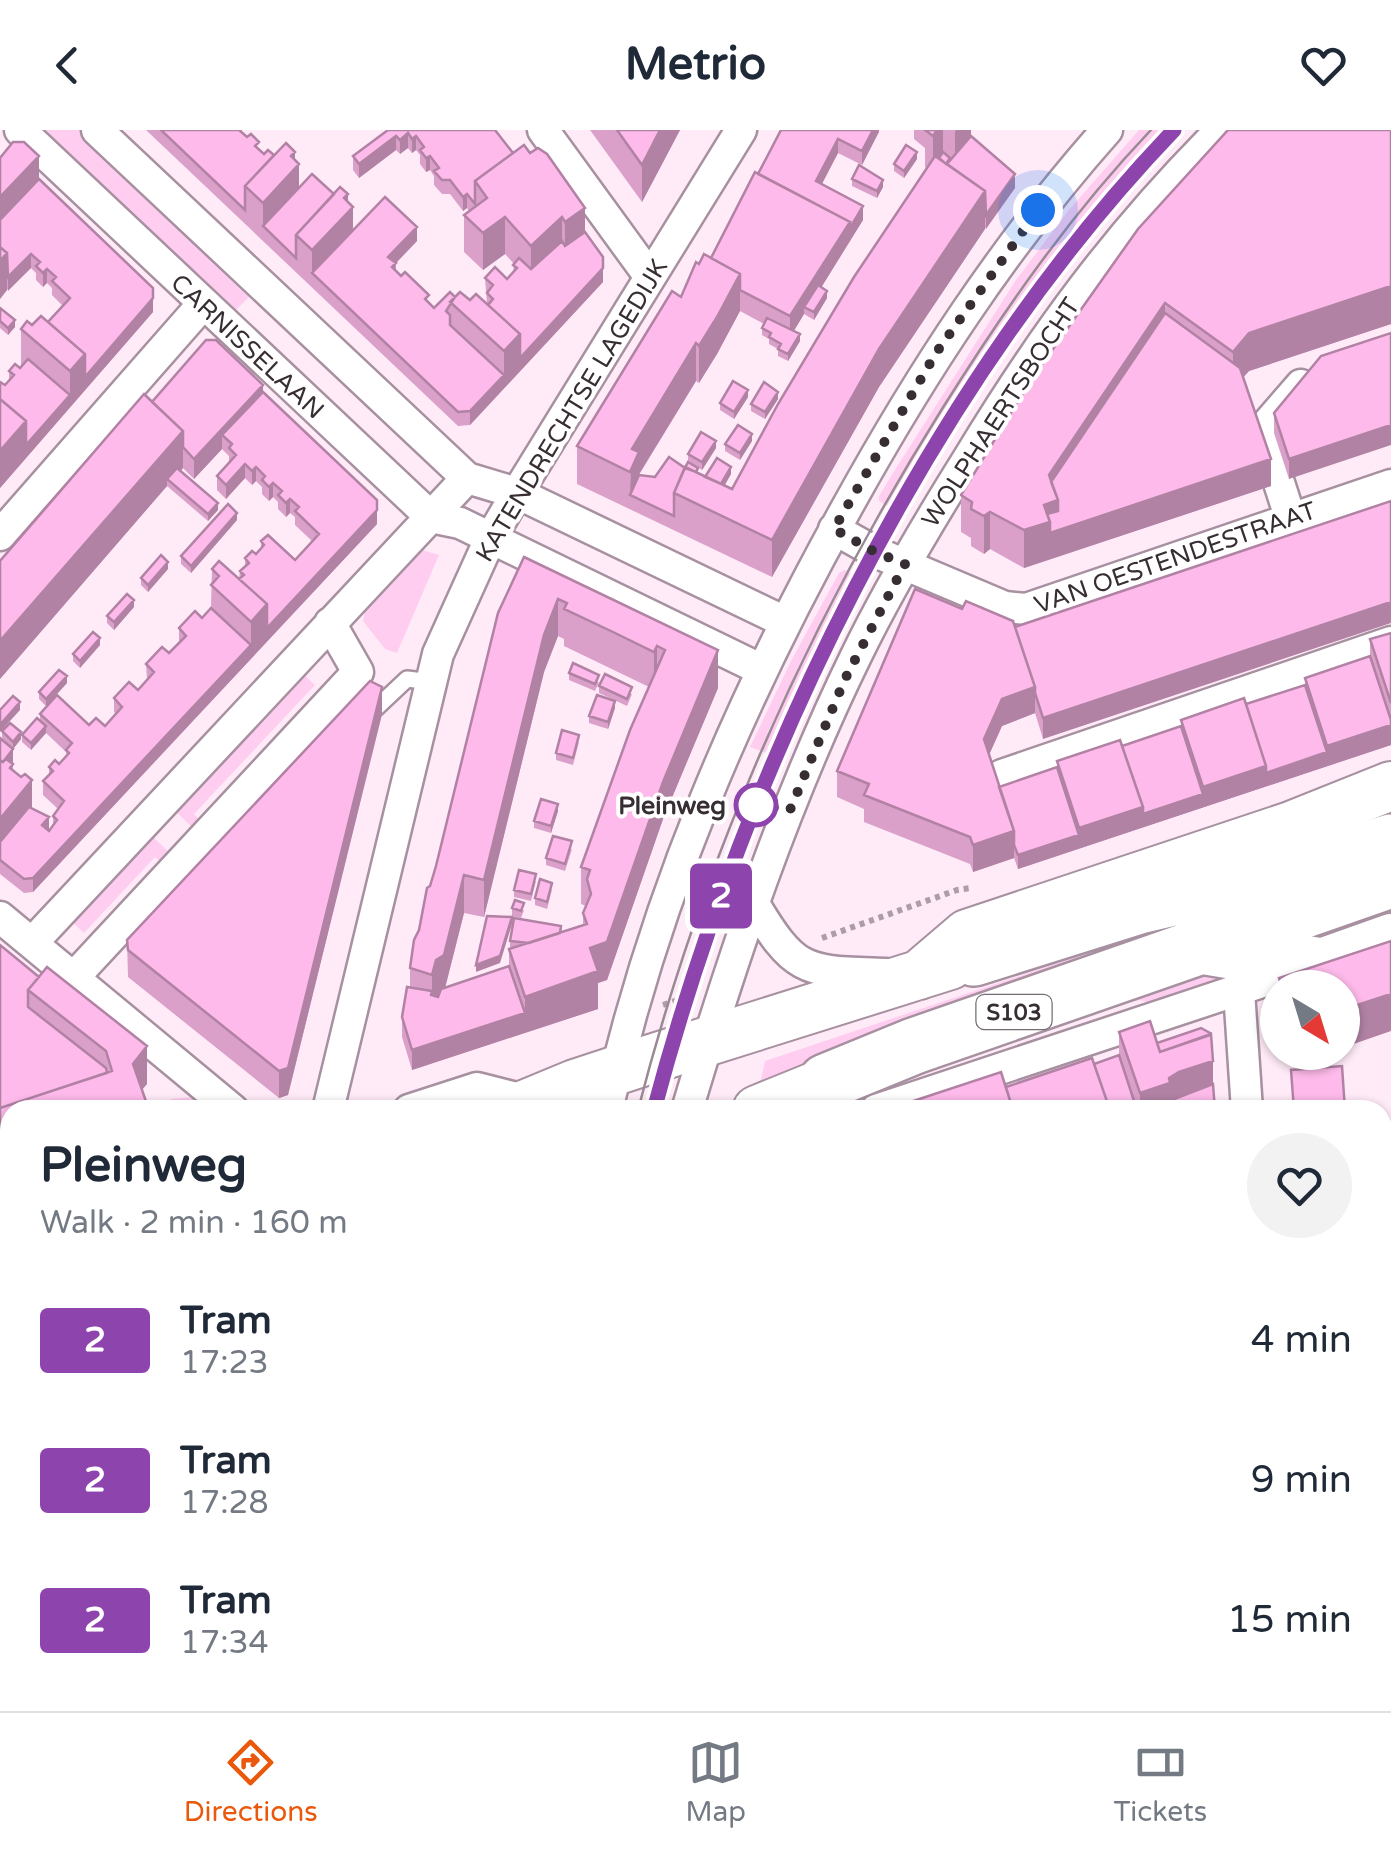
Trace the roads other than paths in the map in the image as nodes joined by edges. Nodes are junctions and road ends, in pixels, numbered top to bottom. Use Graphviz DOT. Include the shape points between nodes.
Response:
graph roads {
  1 [pos="20,130"];
  2 [pos="97,130"];
  3 [pos="543,130"];
  4 [pos="741,130"];
  5 [pos="1106,130"];
  6 [pos="1221,130"];
  7 [pos="650,277"];
  8 [pos="202,305"];
  9 [pos="1318,366"];
  10 [pos="467,478"];
  11 [pos="1391,485"];
  12 [pos="517,493"];
  13 [pos="431,516"];
  14 [pos="1290,517"];
  15 [pos="834,529"];
  16 [pos="0,535"];
  17 [pos="490,539"];
  18 [pos="905,564"];
  19 [pos="784,622"];
  20 [pos="330,623"];
  21 [pos="1391,642"];
  22 [pos="760,668"];
  23 [pos="432,682"];
  24 [pos="374,710"];
  25 [pos="1002,775"];
  26 [pos="1391,786"];
  27 [pos="1391,842"];
  28 [pos="1391,880"];
  29 [pos="753,902"];
  30 [pos="0,917"];
  31 [pos="1391,938"];
  32 [pos="32,943"];
  33 [pos="1204,947"];
  34 [pos="974,958"];
  35 [pos="1315,965"];
  36 [pos="919,975"];
  37 [pos="75,976"];
  38 [pos="1239,991"];
  39 [pos="708,1042"];
  40 [pos="826,1082"];
  41 [pos="611,1091"];
  42 [pos="221,1100"];
  43 [pos="330,1100"];
  44 [pos="439,1100"];
  45 [pos="507,1100"];
  46 [pos="558,1100"];
  47 [pos="691,1100"];
  48 [pos="783,1100"];
  49 [pos="907,1100"];
  50 [pos="1246,1100"];
  1 -- 8 [label="street, CARNISSELAAN"];
  2 -- 10 [label="street"];
  3 -- 7 [label="street"];
  4 -- 7 [label="street, KATENDRECHTSE LAGEDIJK"];
  5 -- 15 [label="street" via="1018,236 936,353"];
  6 -- 18 [label="street, WOLPHAERTSBOCHT" via="1158,193 1063,311"];
  7 -- 12 [label="street, KATENDRECHTSE LAGEDIJK"];
  8 -- 13 [label="street, CARNISSELAAN"];
  8 -- 16 [label="street"];
  9 -- 14 [label="street" via="1262,430"];
  10 -- 12 [label="street"];
  10 -- 13 [label="street"];
  11 -- 14 [label="street, VAN OESTENDESTRAAT"];
  12 -- 17 [label="street, KATENDRECHTSE LAGEDIJK"];
  12 -- 19 [label="street"];
  13 -- 17 [label="street, CARNISSELAAN"];
  13 -- 20 [label="street"];
  14 -- 18 [label="street, VAN OESTENDESTRAAT" via="1026,609 1005,607"];
  15 -- 18 [label="street"];
  15 -- 19 [label="street"];
  17 -- 22 [label="street, CARNISSELAAN"];
  17 -- 23 [label="street, KATENDRECHTSE LAGEDIJK"];
  18 -- 29 [label="street, WOLPHAERTSBOCHT" via="845,679"];
  19 -- 22 [label="street"];
  20 -- 32 [label="street"];
  20 -- 37 [label="street" via="358,672"];
  21 -- 25 [label="street"];
  22 -- 41 [label="street" via="688,837"];
  23 -- 24 [label="lane" via="406,679"];
  23 -- 43 [label="street, KATENDRECHTSE LAGEDIJK"];
  26 -- 36 [label="main road" via="966,934"];
  27 -- 34 [label="highway, S103" via="1139,906"];
  28 -- 33 [label="highway, S103"];
  29 -- 36 [label="street" via="788,953 810,968"];
  29 -- 39 [label="street, WOLPHAERTSBOCHT"];
  30 -- 32 [label="street"];
  31 -- 35 [label="main road"];
  32 -- 37 [label="street"];
  33 -- 35 [label="highway"];
  33 -- 40 [label="highway, S103"];
  34 -- 36 [label="main road, S103"];
  35 -- 38 [label="street"];
  36 -- 39 [label="main road, S103"];
  37 -- 42 [label="street"];
  38 -- 49 [label="street"];
  38 -- 50 [label="street"];
  39 -- 41 [label="main road, S103"];
  39 -- 47 [label="street, WOLPHAERTSBOCHT"];
  40 -- 48 [label="main road, S103"];
  41 -- 46 [label="main road, S103"];
  44 -- 45 [label="street" via="476,1088"];
}
